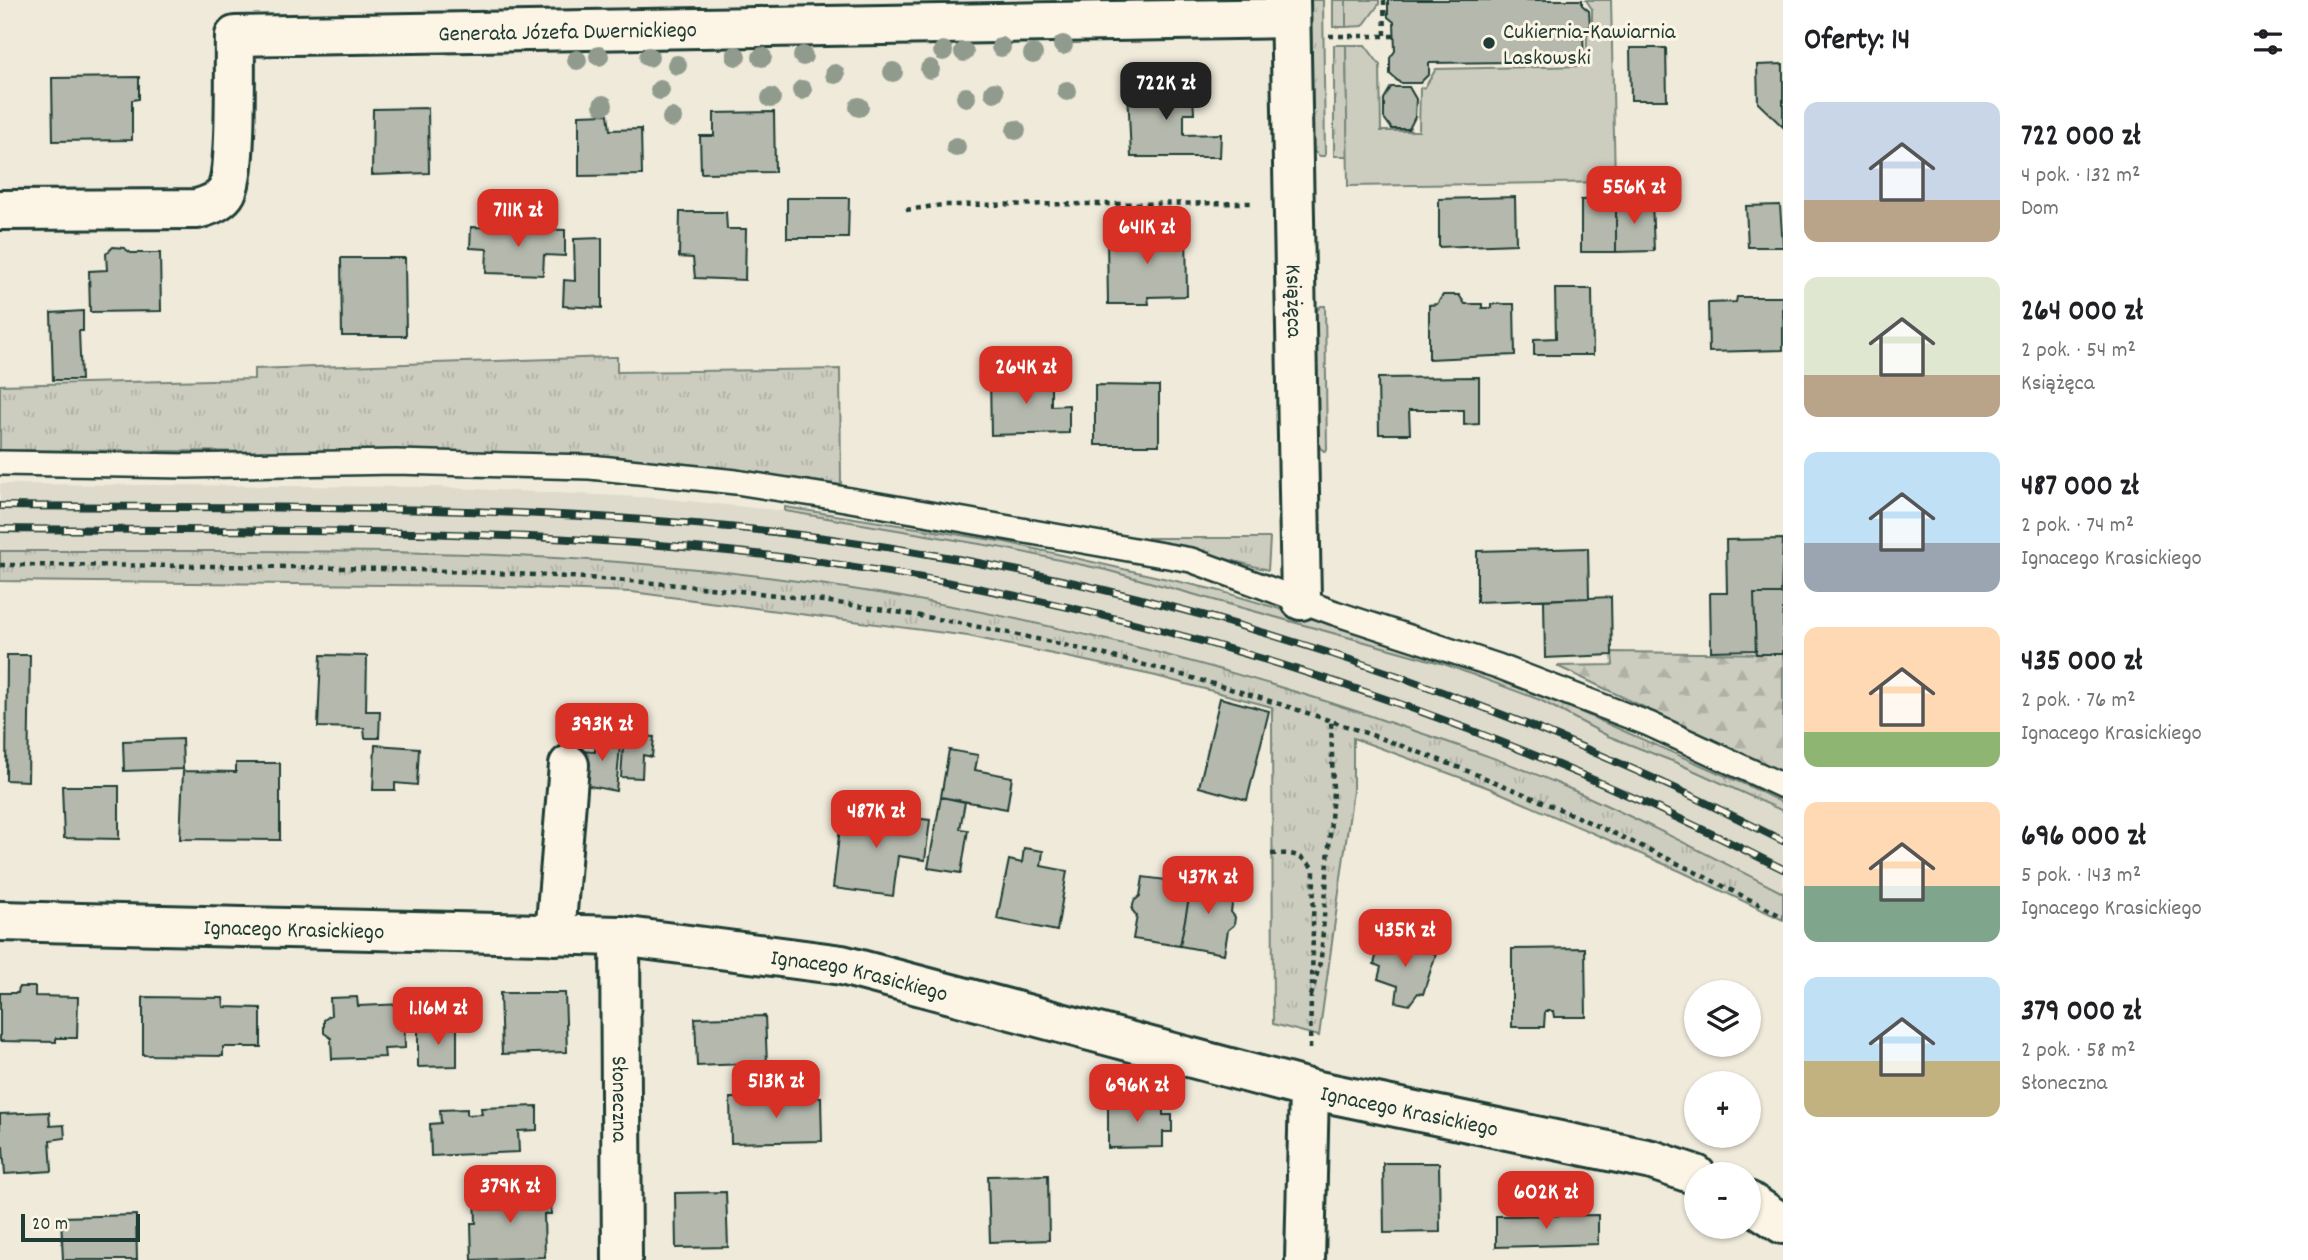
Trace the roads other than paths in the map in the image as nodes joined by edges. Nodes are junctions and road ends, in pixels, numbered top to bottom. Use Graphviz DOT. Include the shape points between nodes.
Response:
graph roads {
  1 [pos="1290,9"];
  2 [pos="642,15"];
  3 [pos="0,210"];
  4 [pos="0,463"];
  5 [pos="1301,600"];
  6 [pos="569,765"];
  7 [pos="1783,786"];
  8 [pos="0,921"];
  9 [pos="555,935"];
  10 [pos="620,936"];
  11 [pos="1309,1089"];
  12 [pos="1684,1171"];
  13 [pos="1761,1210"];
  14 [pos="1783,1224"];
  15 [pos="622,1260"];
  16 [pos="1305,1260"];
  1 -- 2 [label="street, Generała Józefa Dwernickiego"];
  1 -- 5 [label="street, Książęca"];
  2 -- 3 [label="street, Generała Józefa Dwernickiego" via="235,36 232,170 227,193 211,205 197,209"];
  4 -- 5 [label="lane" via="396,462 590,467 670,475 839,498 1191,560"];
  5 -- 7 [label="lane" via="1498,666 1649,724"];
  6 -- 9 [label="street"];
  8 -- 9 [label="street, Ignacego Krasickiego"];
  9 -- 10 [label="street, Ignacego Krasickiego"];
  10 -- 11 [label="street, Ignacego Krasickiego" via="842,965"];
  10 -- 15 [label="street, Słoneczna"];
  11 -- 12 [label="street, Ignacego Krasickiego" via="1652,1160"];
  11 -- 16 [label="street"];
  13 -- 14 [label="street"];
}
